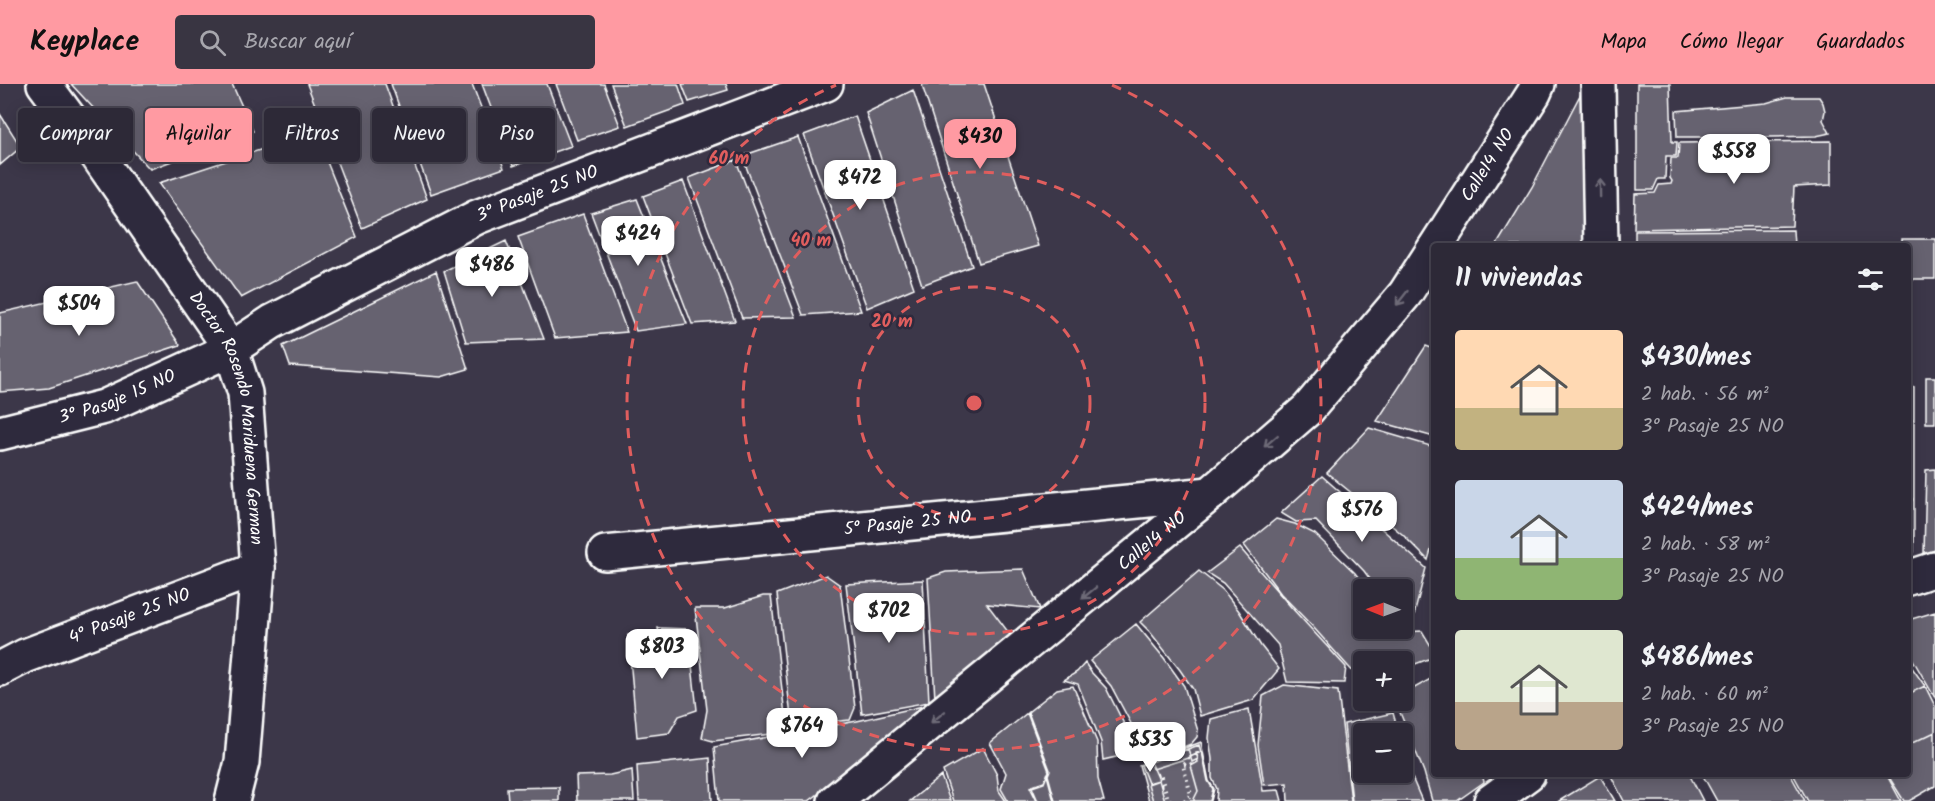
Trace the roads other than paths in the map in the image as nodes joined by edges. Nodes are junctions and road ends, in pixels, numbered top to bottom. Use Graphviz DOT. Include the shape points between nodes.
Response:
graph roads {
  1 [pos="44,84"];
  2 [pos="826,84"];
  3 [pos="1538,84"];
  4 [pos="1598,84"];
  5 [pos="1438,243"];
  6 [pos="1601,243"];
  7 [pos="1431,254"];
  8 [pos="231,349"];
  9 [pos="0,434"];
  10 [pos="1210,494"];
  11 [pos="605,553"];
  12 [pos="258,568"];
  13 [pos="1935,569"];
  14 [pos="1911,577"];
  15 [pos="0,669"];
  16 [pos="1524,777"];
  17 [pos="232,801"];
  18 [pos="835,801"];
  19 [pos="1491,801"];
  1 -- 8 [label="street, Doctor Rosendo Mariduena German"];
  2 -- 8 [label="street, 3° Pasaje 25 NO" via="477,217 272,322"];
  3 -- 5 [label="street, Calle14 NO"];
  6 -- 4 [label="street, one-way"];
  7 -- 10 [label="street, Calle14 NO, one-way" via="1405,294 1308,409"];
  8 -- 9 [label="street, 3° Pasaje 15 NO" via="104,407"];
  8 -- 12 [label="street, Doctor Rosendo Mariduena German" via="245,393"];
  10 -- 11 [label="street, 5° Pasaje 25 NO"];
  10 -- 18 [label="street, Calle14 NO, one-way"];
  12 -- 15 [label="street, 4° Pasaje 25 NO"];
  12 -- 17 [label="street, Doctor Rosendo Mariduena German" via="242,762"];
  13 -- 14 [label="street"];
  16 -- 19 [label="street"];
}
